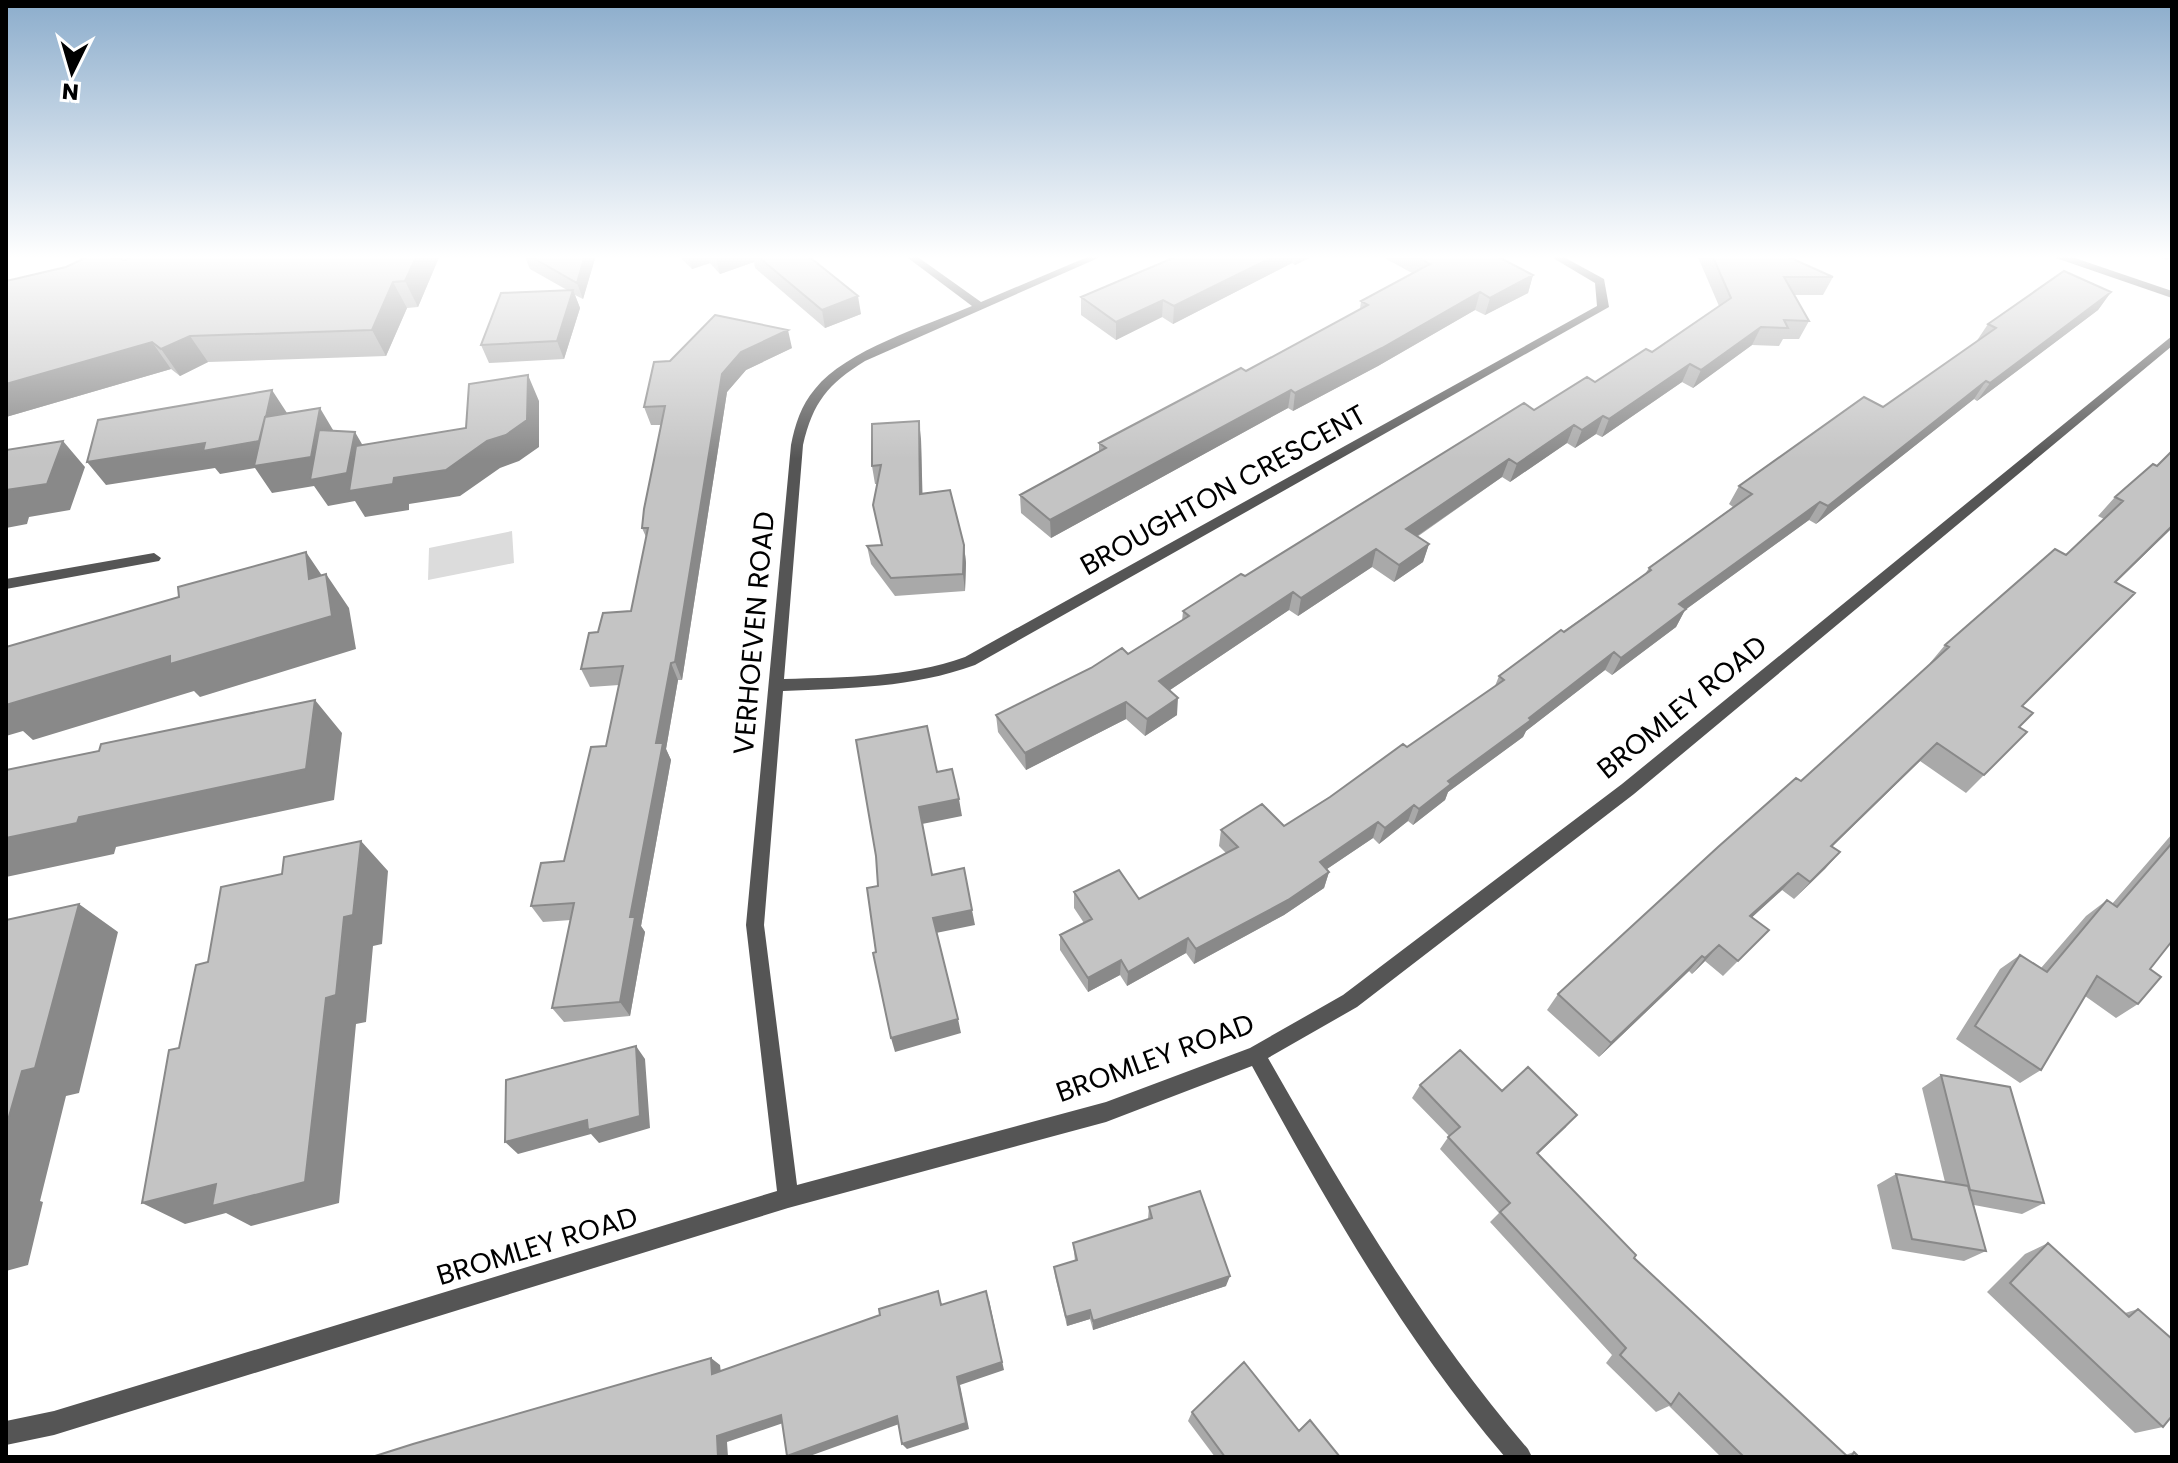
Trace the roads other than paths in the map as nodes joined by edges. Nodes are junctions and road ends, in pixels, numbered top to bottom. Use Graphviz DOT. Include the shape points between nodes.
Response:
graph roads {
  1 [pos="941,323"];
  2 [pos="1574,323"];
  3 [pos="2172,340"];
  4 [pos="154,558"];
  5 [pos="6,584"];
  6 [pos="775,685"];
  7 [pos="1256,1055"];
  8 [pos="788,1198"];
  9 [pos="6,1433"];
  10 [pos="1520,1457"];
  1 -- 6 [label="street, VERHOEVEN ROAD" via="840,370 805,409 797,445"];
  2 -- 6 [label="street, BROUGHTON CRESCENT" via="970,661 915,679"];
  3 -- 7 [label="street, BROMLEY ROAD" via="1604,807 1350,1001"];
  4 -- 5 [label="street"];
  6 -- 8 [label="street, VERHOEVEN ROAD" via="755,925"];
  7 -- 8 [label="street, BROMLEY ROAD" via="1106,1112"];
  7 -- 10 [label="street" via="1366,1252 1477,1409"];
  8 -- 9 [label="street, BROMLEY ROAD"];
}
